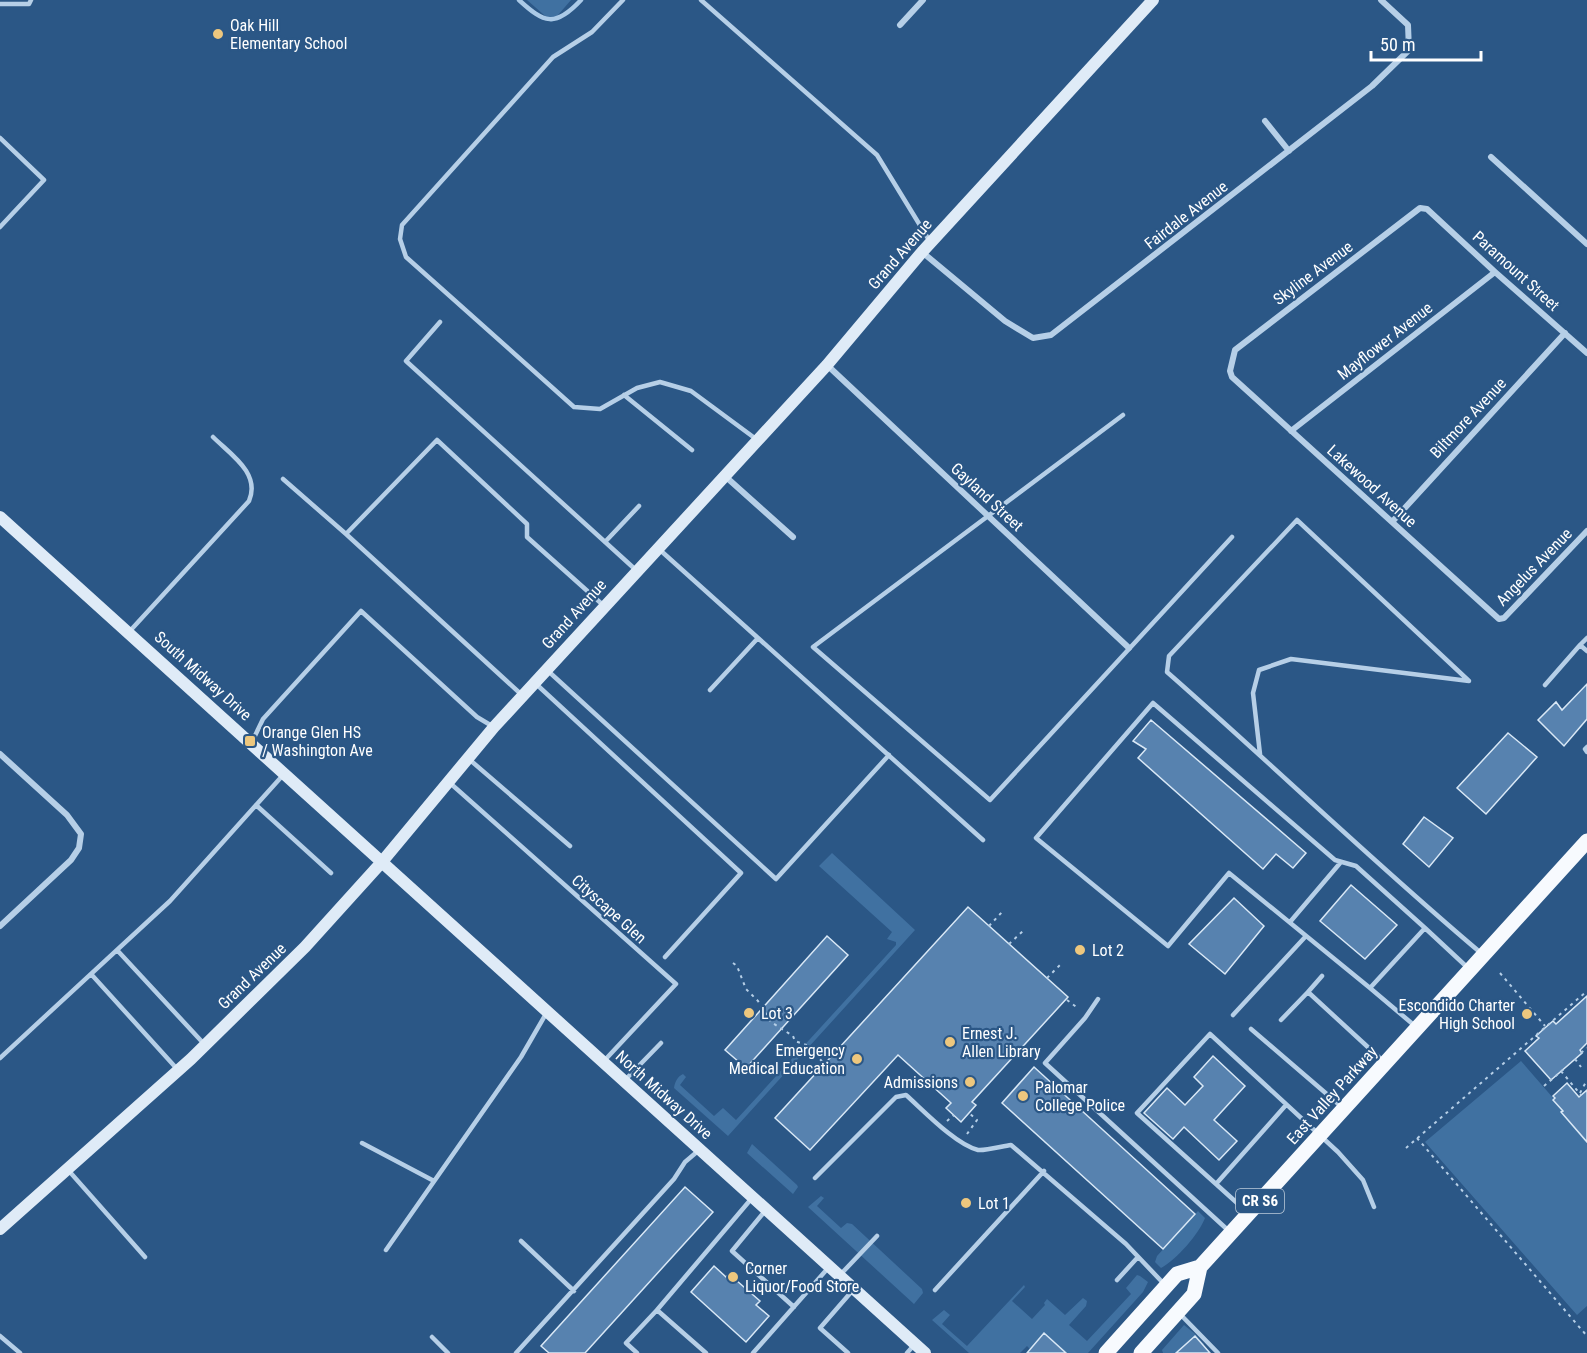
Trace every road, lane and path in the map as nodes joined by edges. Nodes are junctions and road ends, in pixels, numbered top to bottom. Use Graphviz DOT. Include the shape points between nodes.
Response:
graph roads {
  1 [pos="31,0"];
  2 [pos="623,0"];
  3 [pos="701,0"];
  4 [pos="923,0"];
  5 [pos="1153,0"];
  6 [pos="1381,0"];
  7 [pos="0,4"];
  8 [pos="900,25"];
  9 [pos="1265,121"];
  10 [pos="0,138"];
  11 [pos="1289,151"];
  12 [pos="1491,157"];
  13 [pos="1427,209"];
  14 [pos="0,227"];
  15 [pos="1587,244"];
  16 [pos="926,247"];
  17 [pos="1495,272"];
  18 [pos="440,322"];
  19 [pos="1565,333"];
  20 [pos="1587,353"];
  21 [pos="827,365"];
  22 [pos="1230,371"];
  23 [pos="624,395"];
  24 [pos="1123,415"];
  25 [pos="1292,431"];
  26 [pos="213,437"];
  27 [pos="757,441"];
  28 [pos="692,450"];
  29 [pos="726,477"];
  30 [pos="283,478"];
  31 [pos="639,506"];
  32 [pos="987,516"];
  33 [pos="0,517"];
  34 [pos="1392,522"];
  35 [pos="1587,531"];
  36 [pos="346,534"];
  37 [pos="793,537"];
  38 [pos="1232,537"];
  39 [pos="605,542"];
  40 [pos="658,548"];
  41 [pos="637,571"];
  42 [pos="605,607"];
  43 [pos="1499,619"];
  44 [pos="129,632"];
  45 [pos="758,638"];
  46 [pos="1587,638"];
  47 [pos="1580,645"];
  48 [pos="1129,648"];
  49 [pos="1587,651"];
  50 [pos="546,669"];
  51 [pos="534,683"];
  52 [pos="1545,686"];
  53 [pos="710,690"];
  54 [pos="523,696"];
  55 [pos="494,727"];
  56 [pos="252,743"];
  57 [pos="1587,747"];
  58 [pos="1587,752"];
  59 [pos="0,754"];
  60 [pos="1260,754"];
  61 [pos="889,755"];
  62 [pos="468,758"];
  63 [pos="284,773"];
  64 [pos="448,781"];
  65 [pos="256,805"];
  66 [pos="983,840"];
  67 [pos="1587,841"];
  68 [pos="570,846"];
  69 [pos="1341,862"];
  70 [pos="381,863"];
  71 [pos="331,873"];
  72 [pos="1002,912"];
  73 [pos="1290,922"];
  74 [pos="0,926"];
  75 [pos="989,926"];
  76 [pos="1425,928"];
  77 [pos="1023,931"];
  78 [pos="1306,936"];
  79 [pos="1009,944"];
  80 [pos="117,950"];
  81 [pos="1483,955"];
  82 [pos="665,957"];
  83 [pos="734,963"];
  84 [pos="1060,965"];
  85 [pos="1470,970"];
  86 [pos="91,974"];
  87 [pos="1500,974"];
  88 [pos="1323,976"];
  89 [pos="1047,978"];
  90 [pos="1370,988"];
  91 [pos="1587,991"];
  92 [pos="1308,992"];
  93 [pos="1098,999"];
  94 [pos="1067,1000"];
  95 [pos="547,1012"];
  96 [pos="1087,1014"];
  97 [pos="1233,1015"];
  98 [pos="1281,1020"];
  99 [pos="1546,1027"];
  100 [pos="1417,1028"];
  101 [pos="1251,1029"];
  102 [pos="661,1043"];
  103 [pos="205,1045"];
  104 [pos="1586,1050"];
  105 [pos="1581,1053"];
  106 [pos="0,1058"];
  107 [pos="1575,1059"];
  108 [pos="603,1062"];
  109 [pos="1385,1063"];
  110 [pos="825,1065"];
  111 [pos="1581,1067"];
  112 [pos="1565,1068"];
  113 [pos="178,1070"];
  114 [pos="1561,1071"];
  115 [pos="1587,1080"];
  116 [pos="624,1081"];
  117 [pos="1544,1086"];
  118 [pos="1287,1105"];
  119 [pos="1344,1109"];
  120 [pos="969,1113"];
  121 [pos="1320,1135"];
  122 [pos="1417,1138"];
  123 [pos="962,1142"];
  124 [pos="362,1143"];
  125 [pos="1406,1148"];
  126 [pos="700,1149"];
  127 [pos="67,1169"];
  128 [pos="1044,1171"];
  129 [pos="815,1178"];
  130 [pos="434,1181"];
  131 [pos="1216,1184"];
  132 [pos="753,1197"];
  133 [pos="1374,1207"];
  134 [pos="766,1209"];
  135 [pos="1249,1213"];
  136 [pos="2,1225"];
  137 [pos="1231,1233"];
  138 [pos="877,1236"];
  139 [pos="521,1241"];
  140 [pos="386,1250"];
  141 [pos="145,1257"];
  142 [pos="1138,1257"];
  143 [pos="1200,1266"];
  144 [pos="829,1267"];
  145 [pos="839,1276"];
  146 [pos="1117,1280"];
  147 [pos="1166,1286"];
  148 [pos="854,1289"];
  149 [pos="935,1290"];
  150 [pos="574,1291"];
  151 [pos="794,1307"];
  152 [pos="657,1310"];
  153 [pos="1178,1312"];
  154 [pos="0,1336"];
  155 [pos="1587,1336"];
  156 [pos="432,1337"];
  157 [pos="911,1349"];
  158 [pos="1145,1352"];
  159 [pos="20,1353"];
  160 [pos="448,1353"];
  161 [pos="516,1353"];
  162 [pos="637,1353"];
  163 [pos="706,1353"];
  164 [pos="753,1353"];
  165 [pos="848,1353"];
  166 [pos="925,1353"];
  167 [pos="1106,1353"];
  168 [pos="1218,1353"];
  1 -- 7 [label="lane" via="29,4"];
  2 -- 23 [label="lane" via="592,32 553,57 402,225 400,239 406,257 574,406 600,409"];
  3 -- 16 [label="lane" via="877,155"];
  4 -- 8 [label="street"];
  5 -- 16 [label="main road, Grand Avenue"];
  6 -- 11 [label="street, Fairdale Avenue" via="1408,25 1409,50 1372,87"];
  9 -- 11 [label="street"];
  10 -- 14 [label="lane" via="44,180"];
  11 -- 16 [label="street, Fairdale Avenue" via="1051,336 1033,338 1005,321"];
  12 -- 15 [label="street"];
  13 -- 17 [label="street, Paramount Street"];
  13 -- 22 [label="street, Skyline Avenue" via="1420,208 1235,350"];
  16 -- 21 [label="main road, Grand Avenue"];
  17 -- 19 [label="street, Paramount Street"];
  17 -- 25 [label="street, Mayflower Avenue"];
  18 -- 39 [label="lane" via="406,361"];
  19 -- 20 [label="street, Paramount Street"];
  19 -- 34 [label="street, Biltmore Avenue"];
  21 -- 27 [label="main road, Grand Avenue"];
  21 -- 32 [label="street, Gayland Street"];
  22 -- 25 [label="street, Lakewood Avenue"];
  23 -- 27 [label="lane" via="660,382 691,391"];
  23 -- 28 [label="lane"];
  24 -- 32 [label="lane"];
  25 -- 34 [label="street, Lakewood Avenue"];
  26 -- 44 [label="lane" via="247,471 252,494 249,501"];
  27 -- 29 [label="main road, Grand Avenue"];
  29 -- 37 [label="street"];
  29 -- 40 [label="main road, Grand Avenue"];
  30 -- 36 [label="lane"];
  31 -- 39 [label="lane"];
  32 -- 48 [label="street, Gayland Street"];
  32 -- 48 [label="lane" via="813,647 990,800"];
  33 -- 44 [label="main road, South Midway Drive"];
  34 -- 43 [label="street, Lakewood Avenue"];
  35 -- 43 [label="street, Angelus Avenue"];
  36 -- 42 [label="lane" via="437,440 527,524 526,537"];
  36 -- 54 [label="lane"];
  38 -- 48 [label="lane"];
  39 -- 41 [label="lane"];
  40 -- 41 [label="main road, Grand Avenue"];
  40 -- 45 [label="lane"];
  41 -- 42 [label="main road, Grand Avenue"];
  42 -- 50 [label="main road, Grand Avenue"];
  44 -- 56 [label="main road, South Midway Drive"];
  45 -- 53 [label="lane"];
  45 -- 61 [label="lane"];
  46 -- 47 [label="lane"];
  47 -- 49 [label="lane"];
  47 -- 52 [label="lane"];
  50 -- 51 [label="main road, Grand Avenue"];
  50 -- 61 [label="lane" via="776,879"];
  51 -- 54 [label="main road, Grand Avenue"];
  51 -- 82 [label="lane" via="741,873"];
  54 -- 55 [label="main road, Grand Avenue"];
  55 -- 56 [label="lane" via="477,717 361,611 263,719"];
  55 -- 62 [label="main road, Grand Avenue"];
  56 -- 63 [label="main road, South Midway Drive"];
  57 -- 58 [label="lane"];
  59 -- 74 [label="street" via="67,814 81,834 79,848 71,860"];
  60 -- 60 [label="lane" via="1167,672 1169,656 1297,520 1469,681 1291,659 1270,666 1259,670 1253,693"];
  60 -- 81 [label="lane"];
  61 -- 66 [label="lane"];
  62 -- 64 [label="main road, Grand Avenue"];
  62 -- 68 [label="lane"];
  63 -- 65 [label="lane"];
  63 -- 70 [label="main road, South Midway Drive"];
  64 -- 70 [label="main road, Grand Avenue"];
  64 -- 108 [label="lane, Cityscape Glen" via="676,984"];
  65 -- 71 [label="lane"];
  65 -- 80 [label="lane" via="170,902"];
  67 -- 81 [label="main road, East Valley Parkway / CR S6"];
  69 -- 73 [label="lane"];
  69 -- 73 [label="lane" via="1153,703 1036,838 1168,946 1228,873"];
  69 -- 76 [label="lane" via="1356,866"];
  70 -- 95 [label="main road, North Midway Drive"];
  70 -- 103 [label="main road, Grand Avenue" via="305,947"];
  72 -- 75 [label="path"];
  73 -- 78 [label="lane"];
  76 -- 85 [label="lane"];
  76 -- 90 [label="lane"];
  77 -- 79 [label="path"];
  78 -- 90 [label="lane"];
  78 -- 97 [label="lane"];
  80 -- 86 [label="lane"];
  80 -- 103 [label="lane"];
  81 -- 85 [label="main road, East Valley Parkway / CR S6"];
  83 -- 110 [label="path" via="746,989 771,1022 795,1041 809,1046"];
  84 -- 89 [label="path"];
  85 -- 100 [label="main road, East Valley Parkway / CR S6"];
  86 -- 106 [label="lane"];
  86 -- 113 [label="lane"];
  87 -- 99 [label="path"];
  88 -- 92 [label="lane"];
  90 -- 100 [label="lane"];
  91 -- 99 [label="path"];
  92 -- 98 [label="lane"];
  92 -- 109 [label="lane"];
  93 -- 96 [label="lane"];
  94 -- 96 [label="path"];
  95 -- 108 [label="main road, North Midway Drive"];
  95 -- 130 [label="lane" via="521,1057"];
  96 -- 137 [label="lane" via="1045,1063"];
  99 -- 122 [label="path"];
  100 -- 109 [label="main road, East Valley Parkway / CR S6"];
  101 -- 119 [label="lane"];
  102 -- 116 [label="lane"];
  103 -- 113 [label="main road, Grand Avenue"];
  104 -- 105 [label="path"];
  107 -- 111 [label="path"];
  108 -- 116 [label="main road, North Midway Drive"];
  109 -- 119 [label="main road, East Valley Parkway / CR S6"];
  112 -- 114 [label="path"];
  113 -- 127 [label="main road, Grand Avenue"];
  114 -- 115 [label="path" via="1581,1094"];
  114 -- 117 [label="path"];
  116 -- 126 [label="main road, North Midway Drive"];
  118 -- 121 [label="lane"];
  118 -- 131 [label="lane"];
  118 -- 131 [label="lane" via="1210,1034 1137,1113"];
  119 -- 121 [label="main road, East Valley Parkway / CR S6"];
  120 -- 123 [label="path" via="977,1120"];
  121 -- 133 [label="lane" via="1363,1180"];
  121 -- 135 [label="main road, East Valley Parkway / CR S6"];
  122 -- 125 [label="path"];
  122 -- 155 [label="path"];
  123 -- 128 [label="lane" via="980,1150 1011,1145"];
  123 -- 129 [label="lane" via="906,1095 896,1097"];
  124 -- 130 [label="lane"];
  126 -- 132 [label="main road, North Midway Drive"];
  126 -- 150 [label="lane"];
  127 -- 136 [label="main road, Grand Avenue"];
  127 -- 141 [label="lane"];
  128 -- 142 [label="lane"];
  128 -- 149 [label="lane"];
  130 -- 140 [label="lane"];
  131 -- 135 [label="lane"];
  132 -- 134 [label="main road, North Midway Drive"];
  132 -- 152 [label="lane"];
  134 -- 144 [label="main road, North Midway Drive"];
  134 -- 151 [label="lane" via="732,1251"];
  135 -- 137 [label="main road, East Valley Parkway / CR S6"];
  137 -- 143 [label="main road, East Valley Parkway / CR S6"];
  138 -- 145 [label="lane"];
  139 -- 150 [label="lane"];
  142 -- 146 [label="lane"];
  142 -- 147 [label="lane"];
  143 -- 147 [label="main road, East Valley Parkway / CR S6" via="1177,1275"];
  143 -- 153 [label="main road, East Valley Parkway / CR S6" via="1194,1294"];
  144 -- 145 [label="main road, North Midway Drive"];
  144 -- 151 [label="lane"];
  145 -- 148 [label="main road, North Midway Drive"];
  147 -- 167 [label="main road, East Valley Parkway / CR S6"];
  148 -- 157 [label="main road, North Midway Drive"];
  148 -- 165 [label="lane" via="820,1328"];
  150 -- 161 [label="lane"];
  151 -- 164 [label="lane"];
  152 -- 162 [label="lane" via="626,1343"];
  152 -- 163 [label="lane"];
  153 -- 158 [label="main road, East Valley Parkway / CR S6"];
  153 -- 168 [label="lane"];
  154 -- 159 [label="lane"];
  156 -- 160 [label="lane"];
  157 -- 166 [label="main road, North Midway Drive"];
}
